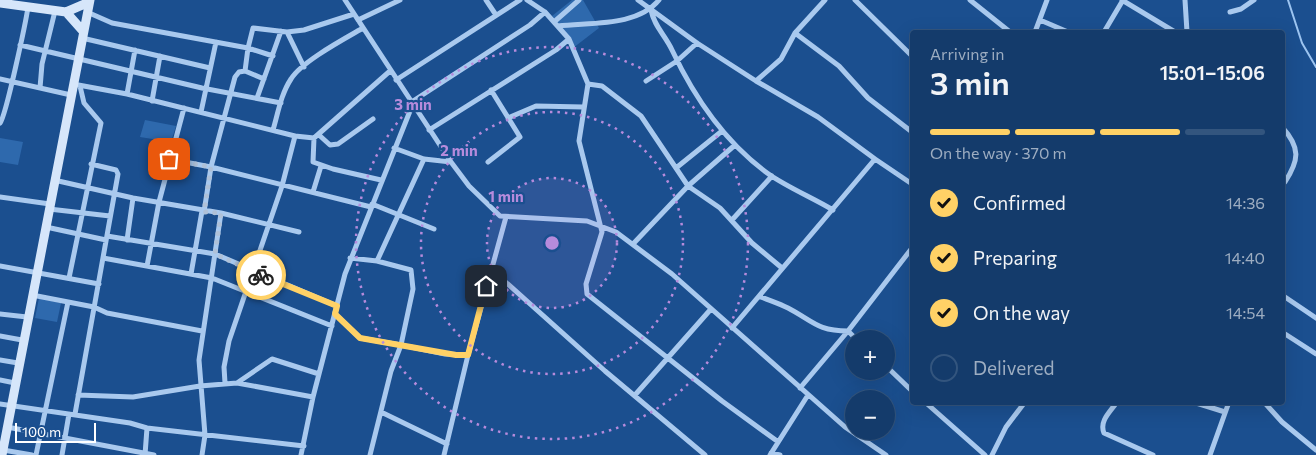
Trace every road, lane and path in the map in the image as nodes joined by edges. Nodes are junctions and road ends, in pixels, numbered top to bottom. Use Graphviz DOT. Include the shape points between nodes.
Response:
graph roads {
  1 [pos="345,0"];
  2 [pos="400,0"];
  3 [pos="486,0"];
  4 [pos="520,0"];
  5 [pos="527,0"];
  6 [pos="580,0"];
  7 [pos="638,0"];
  8 [pos="659,0"];
  9 [pos="825,0"];
  10 [pos="855,0"];
  11 [pos="970,0"];
  12 [pos="1047,0"];
  13 [pos="1122,0"];
  14 [pos="1185,0"];
  15 [pos="1254,0"];
  16 [pos="0,2"];
  17 [pos="88,4"];
  18 [pos="28,7"];
  19 [pos="651,10"];
  20 [pos="55,11"];
  21 [pos="66,12"];
  22 [pos="545,12"];
  23 [pos="1230,12"];
  24 [pos="354,14"];
  25 [pos="496,15"];
  26 [pos="358,20"];
  27 [pos="1040,20"];
  28 [pos="556,24"];
  29 [pos="362,28"];
  30 [pos="1008,30"];
  31 [pos="1036,30"];
  32 [pos="1063,30"];
  33 [pos="1105,30"];
  34 [pos="1172,30"];
  35 [pos="1188,30"];
  36 [pos="284,32"];
  37 [pos="795,33"];
  38 [pos="82,34"];
  39 [pos="568,40"];
  40 [pos="216,42"];
  41 [pos="697,43"];
  42 [pos="20,45"];
  43 [pos="248,48"];
  44 [pos="135,50"];
  45 [pos="46,52"];
  46 [pos="910,54"];
  47 [pos="160,56"];
  48 [pos="273,56"];
  49 [pos="78,59"];
  50 [pos="677,61"];
  51 [pos="304,67"];
  52 [pos="210,68"];
  53 [pos="132,71"];
  54 [pos="245,71"];
  55 [pos="390,71"];
  56 [pos="156,77"];
  57 [pos="0,79"];
  58 [pos="264,79"];
  59 [pos="396,80"];
  60 [pos="646,81"];
  61 [pos="756,81"];
  62 [pos="11,82"];
  63 [pos="588,84"];
  64 [pos="77,85"];
  65 [pos="40,88"];
  66 [pos="205,88"];
  67 [pos="491,90"];
  68 [pos="231,93"];
  69 [pos="127,94"];
  70 [pos="71,95"];
  71 [pos="257,98"];
  72 [pos="152,100"];
  73 [pos="281,103"];
  74 [pos="411,105"];
  75 [pos="583,107"];
  76 [pos="184,108"];
  77 [pos="201,112"];
  78 [pos="222,117"];
  79 [pos="508,118"];
  80 [pos="373,119"];
  81 [pos="0,122"];
  82 [pos="272,130"];
  83 [pos="429,130"];
  84 [pos="910,130"];
  85 [pos="1285,131"];
  86 [pos="722,132"];
  87 [pos="319,135"];
  88 [pos="296,136"];
  89 [pos="314,138"];
  90 [pos="735,145"];
  91 [pos="394,148"];
  92 [pos="169,159"];
  93 [pos="424,159"];
  94 [pos="875,159"];
  95 [pos="450,162"];
  96 [pos="488,162"];
  97 [pos="91,164"];
  98 [pos="320,166"];
  99 [pos="211,167"];
  100 [pos="676,168"];
  101 [pos="772,176"];
  102 [pos="54,180"];
  103 [pos="381,180"];
  104 [pos="1285,182"];
  105 [pos="910,183"];
  106 [pos="282,186"];
  107 [pos="688,186"];
  108 [pos="86,187"];
  109 [pos="313,192"];
  110 [pos="114,194"];
  111 [pos="0,196"];
  112 [pos="133,198"];
  113 [pos="159,202"];
  114 [pos="372,205"];
  115 [pos="50,206"];
  116 [pos="834,210"];
  117 [pos="81,212"];
  118 [pos="203,212"];
  119 [pos="221,213"];
  120 [pos="398,215"];
  121 [pos="110,216"];
  122 [pos="506,216"];
  123 [pos="732,220"];
  124 [pos="269,224"];
  125 [pos="600,224"];
  126 [pos="434,229"];
  127 [pos="44,231"];
  128 [pos="299,232"];
  129 [pos="77,233"];
  130 [pos="106,238"];
  131 [pos="127,240"];
  132 [pos="151,243"];
  133 [pos="633,244"];
  134 [pos="194,250"];
  135 [pos="910,251"];
  136 [pos="215,254"];
  137 [pos="103,258"];
  138 [pos="350,258"];
  139 [pos="377,261"];
  140 [pos="0,266"];
  141 [pos="147,266"];
  142 [pos="782,268"];
  143 [pos="491,269"];
  144 [pos="36,271"];
  145 [pos="254,272"];
  146 [pos="191,274"];
  147 [pos="68,278"];
  148 [pos="212,278"];
  149 [pos="99,284"];
  150 [pos="246,292"];
  151 [pos="32,295"];
  152 [pos="759,296"];
  153 [pos="1285,297"];
  154 [pos="68,302"];
  155 [pos="337,306"];
  156 [pos="94,307"];
  157 [pos="711,309"];
  158 [pos="0,314"];
  159 [pos="335,314"];
  160 [pos="27,317"];
  161 [pos="1316,318"];
  162 [pos="332,326"];
  163 [pos="732,328"];
  164 [pos="849,330"];
  165 [pos="202,331"];
  166 [pos="845,331"];
  167 [pos="1285,334"];
  168 [pos="845,335"];
  169 [pos="0,336"];
  170 [pos="22,340"];
  171 [pos="401,345"];
  172 [pos="1316,354"];
  173 [pos="468,355"];
  174 [pos="666,357"];
  175 [pos="0,360"];
  176 [pos="18,362"];
  177 [pos="319,374"];
  178 [pos="895,375"];
  179 [pos="0,380"];
  180 [pos="15,383"];
  181 [pos="237,383"];
  182 [pos="225,384"];
  183 [pos="200,386"];
  184 [pos="800,388"];
  185 [pos="910,389"];
  186 [pos="78,395"];
  187 [pos="635,395"];
  188 [pos="808,396"];
  189 [pos="313,397"];
  190 [pos="0,404"];
  191 [pos="10,405"];
  192 [pos="928,405"];
  193 [pos="1023,405"];
  194 [pos="1115,405"];
  195 [pos="1203,405"];
  196 [pos="1228,405"];
  197 [pos="1267,405"];
  198 [pos="44,411"];
  199 [pos="381,412"];
  200 [pos="1226,412"];
  201 [pos="72,414"];
  202 [pos="6,427"];
  203 [pos="147,428"];
  204 [pos="40,434"];
  205 [pos="206,435"];
  206 [pos="65,439"];
  207 [pos="777,441"];
  208 [pos="447,444"];
  209 [pos="304,446"];
  210 [pos="1316,450"];
  211 [pos="2,451"];
  212 [pos="144,454"];
  213 [pos="771,454"];
  214 [pos="32,455"];
  215 [pos="36,455"];
  216 [pos="62,455"];
  217 [pos="154,455"];
  218 [pos="202,455"];
  219 [pos="301,455"];
  220 [pos="370,455"];
  221 [pos="444,455"];
  222 [pos="705,455"];
  223 [pos="780,455"];
  224 [pos="886,455"];
  225 [pos="985,455"];
  226 [pos="992,455"];
  227 [pos="1153,455"];
  228 [pos="1210,455"];
  1 -- 24 [label="street"];
  2 -- 26 [label="street"];
  3 -- 25 [label="street"];
  4 -- 25 [label="street"];
  5 -- 22 [label="street"];
  6 -- 28 [label="street"];
  7 -- 19 [label="street"];
  8 -- 19 [label="street"];
  9 -- 37 [label="street"];
  10 -- 46 [label="street"];
  11 -- 30 [label="street"];
  12 -- 27 [label="street"];
  13 -- 33 [label="street"];
  13 -- 34 [label="street"];
  14 -- 35 [label="street"];
  15 -- 23 [label="street"];
  16 -- 18 [label="street"];
  17 -- 21 [label="street"];
  17 -- 38 [label="street"];
  17 -- 40 [label="street" via="112,23"];
  18 -- 20 [label="street"];
  18 -- 42 [label="street" via="26,29"];
  19 -- 28 [label="street" via="625,20"];
  19 -- 41 [label="street"];
  19 -- 50 [label="street" via="653,20"];
  20 -- 21 [label="street"];
  20 -- 45 [label="street"];
  21 -- 38 [label="street"];
  22 -- 28 [label="street"];
  22 -- 74 [label="street"];
  24 -- 26 [label="street"];
  24 -- 36 [label="street" via="304,30"];
  25 -- 59 [label="street"];
  26 -- 29 [label="street"];
  27 -- 31 [label="street"];
  27 -- 32 [label="street"];
  28 -- 39 [label="street"];
  29 -- 51 [label="street"];
  29 -- 55 [label="street"];
  36 -- 43 [label="street" via="253,28"];
  36 -- 48 [label="street"];
  36 -- 51 [label="street"];
  37 -- 61 [label="street" via="782,59"];
  37 -- 84 [label="street" via="839,66 868,98"];
  38 -- 44 [label="street"];
  38 -- 49 [label="street"];
  39 -- 63 [label="street"];
  39 -- 67 [label="street"];
  40 -- 43 [label="street"];
  40 -- 52 [label="street"];
  41 -- 50 [label="street"];
  41 -- 61 [label="street"];
  42 -- 45 [label="street"];
  42 -- 62 [label="street"];
  43 -- 48 [label="street"];
  43 -- 54 [label="street"];
  44 -- 47 [label="street"];
  44 -- 53 [label="street"];
  45 -- 49 [label="street"];
  45 -- 65 [label="street"];
  47 -- 52 [label="street"];
  47 -- 56 [label="street"];
  48 -- 58 [label="street"];
  49 -- 53 [label="street"];
  49 -- 64 [label="street"];
  50 -- 60 [label="street"];
  50 -- 86 [label="street" via="706,112"];
  51 -- 73 [label="street" via="292,77"];
  52 -- 66 [label="street"];
  53 -- 56 [label="street"];
  53 -- 69 [label="street"];
  54 -- 58 [label="street"];
  54 -- 68 [label="street" via="236,74"];
  55 -- 59 [label="street"];
  55 -- 87 [label="street"];
  56 -- 66 [label="street"];
  56 -- 72 [label="street"];
  57 -- 62 [label="street"];
  58 -- 71 [label="street"];
  59 -- 74 [label="street"];
  61 -- 94 [label="street" via="818,117"];
  62 -- 65 [label="street"];
  62 -- 81 [label="street" via="6,112"];
  63 -- 75 [label="street"];
  63 -- 100 [label="street" via="602,86 641,116"];
  64 -- 69 [label="street"];
  64 -- 70 [label="street"];
  64 -- 97 [label="street" via="84,103 100,120"];
  65 -- 70 [label="street"];
  66 -- 68 [label="street"];
  66 -- 77 [label="street"];
  67 -- 79 [label="street"];
  67 -- 83 [label="street"];
  68 -- 71 [label="street"];
  68 -- 78 [label="street"];
  69 -- 72 [label="street"];
  70 -- 102 [label="street"];
  71 -- 73 [label="street"];
  72 -- 76 [label="street"];
  73 -- 82 [label="street"];
  74 -- 83 [label="street"];
  74 -- 91 [label="street"];
  75 -- 79 [label="street" via="536,106"];
  75 -- 125 [label="street" via="579,141"];
  76 -- 77 [label="street"];
  76 -- 92 [label="street"];
  77 -- 78 [label="street"];
  78 -- 82 [label="street"];
  78 -- 99 [label="street"];
  79 -- 96 [label="street" via="520,137"];
  80 -- 87 [label="street" via="338,144 330,145"];
  82 -- 88 [label="street"];
  83 -- 95 [label="street"];
  85 -- 104 [label="street" via="1297,157"];
  86 -- 90 [label="street"];
  86 -- 100 [label="street"];
  87 -- 89 [label="street"];
  88 -- 89 [label="street"];
  88 -- 106 [label="street"];
  89 -- 98 [label="street" via="313,162"];
  90 -- 101 [label="street"];
  90 -- 107 [label="street"];
  91 -- 93 [label="street"];
  91 -- 103 [label="street"];
  92 -- 99 [label="street"];
  92 -- 113 [label="street"];
  93 -- 95 [label="street"];
  93 -- 120 [label="street"];
  94 -- 105 [label="street"];
  94 -- 116 [label="street"];
  95 -- 122 [label="street" via="491,208"];
  97 -- 108 [label="street"];
  97 -- 110 [label="street" via="117,172"];
  98 -- 103 [label="street"];
  98 -- 109 [label="street"];
  99 -- 106 [label="street"];
  99 -- 118 [label="street"];
  100 -- 107 [label="street"];
  101 -- 116 [label="street"];
  101 -- 123 [label="street"];
  102 -- 108 [label="street"];
  102 -- 115 [label="street"];
  103 -- 114 [label="street"];
  106 -- 109 [label="street"];
  106 -- 124 [label="street"];
  107 -- 123 [label="street"];
  107 -- 133 [label="street"];
  108 -- 110 [label="street"];
  108 -- 117 [label="street"];
  109 -- 114 [label="street"];
  110 -- 112 [label="street"];
  110 -- 121 [label="street"];
  111 -- 115 [label="street"];
  112 -- 113 [label="street"];
  112 -- 131 [label="street"];
  113 -- 118 [label="street"];
  113 -- 132 [label="street"];
  114 -- 120 [label="street"];
  114 -- 138 [label="street"];
  115 -- 117 [label="street"];
  115 -- 127 [label="street"];
  116 -- 142 [label="street"];
  117 -- 121 [label="street"];
  117 -- 129 [label="street"];
  118 -- 119 [label="street"];
  118 -- 134 [label="street"];
  119 -- 124 [label="street"];
  119 -- 136 [label="street"];
  120 -- 126 [label="street"];
  120 -- 139 [label="street"];
  121 -- 130 [label="street"];
  122 -- 125 [label="street"];
  122 -- 143 [label="street"];
  123 -- 142 [label="street" via="761,252"];
  124 -- 128 [label="street"];
  124 -- 145 [label="street"];
  125 -- 133 [label="street"];
  125 -- 174 [label="street" via="601,239 586,284 586,294"];
  127 -- 129 [label="street"];
  127 -- 140 [label="street" via="34,269"];
  127 -- 144 [label="street"];
  129 -- 130 [label="street"];
  129 -- 147 [label="street"];
  130 -- 131 [label="street"];
  130 -- 137 [label="street"];
  131 -- 132 [label="street"];
  132 -- 134 [label="street"];
  132 -- 141 [label="street"];
  133 -- 157 [label="street"];
  134 -- 136 [label="street"];
  134 -- 146 [label="street"];
  135 -- 164 [label="street"];
  136 -- 145 [label="street"];
  136 -- 148 [label="street"];
  137 -- 141 [label="street"];
  137 -- 149 [label="street"];
  138 -- 139 [label="street"];
  138 -- 155 [label="street"];
  139 -- 171 [label="street" via="411,270 413,289"];
  140 -- 144 [label="street"];
  141 -- 146 [label="street"];
  142 -- 152 [label="street"];
  143 -- 173 [label="street"];
  143 -- 187 [label="street"];
  144 -- 147 [label="street"];
  144 -- 151 [label="street"];
  145 -- 150 [label="street"];
  145 -- 155 [label="street"];
  146 -- 148 [label="street"];
  147 -- 149 [label="street"];
  148 -- 150 [label="street"];
  148 -- 165 [label="street"];
  149 -- 156 [label="street"];
  150 -- 162 [label="street"];
  150 -- 182 [label="street" via="229,341 224,367"];
  151 -- 154 [label="street"];
  151 -- 160 [label="street"];
  152 -- 163 [label="street"];
  152 -- 166 [label="street" via="787,307 812,324"];
  153 -- 161 [label="street"];
  154 -- 156 [label="street"];
  154 -- 198 [label="street"];
  155 -- 159 [label="street"];
  156 -- 165 [label="street" via="107,313"];
  156 -- 186 [label="street"];
  157 -- 163 [label="street"];
  157 -- 174 [label="street"];
  158 -- 160 [label="street"];
  159 -- 162 [label="street"];
  159 -- 171 [label="street" via="360,338"];
  160 -- 170 [label="street"];
  162 -- 177 [label="street"];
  163 -- 184 [label="street"];
  165 -- 183 [label="street" via="198,360"];
  167 -- 172 [label="street"];
  168 -- 184 [label="street"];
  169 -- 170 [label="street"];
  170 -- 176 [label="street"];
  171 -- 173 [label="street"];
  171 -- 199 [label="street"];
  173 -- 208 [label="street"];
  174 -- 187 [label="street"];
  174 -- 207 [label="street"];
  175 -- 176 [label="street"];
  176 -- 180 [label="street"];
  177 -- 181 [label="street" via="272,359"];
  177 -- 189 [label="street"];
  178 -- 185 [label="street"];
  179 -- 180 [label="street"];
  180 -- 191 [label="street"];
  181 -- 182 [label="street"];
  181 -- 189 [label="street"];
  182 -- 183 [label="street"];
  183 -- 186 [label="street" via="133,397"];
  183 -- 205 [label="street"];
  184 -- 188 [label="street"];
  186 -- 201 [label="street"];
  187 -- 222 [label="street"];
  188 -- 207 [label="street"];
  188 -- 224 [label="street" via="856,436"];
  189 -- 209 [label="street"];
  190 -- 191 [label="street"];
  191 -- 198 [label="street"];
  191 -- 202 [label="street"];
  192 -- 225 [label="street"];
  193 -- 226 [label="street" via="1006,427"];
  194 -- 227 [label="street" via="1102,422 1104,433"];
  195 -- 200 [label="street"];
  196 -- 200 [label="street"];
  197 -- 210 [label="street"];
  198 -- 201 [label="street"];
  198 -- 204 [label="street"];
  199 -- 208 [label="street"];
  199 -- 220 [label="street"];
  200 -- 228 [label="street"];
  201 -- 203 [label="street"];
  201 -- 206 [label="street"];
  202 -- 204 [label="street"];
  202 -- 211 [label="street"];
  203 -- 205 [label="street"];
  203 -- 212 [label="street"];
  204 -- 206 [label="street"];
  204 -- 215 [label="street"];
  205 -- 209 [label="street"];
  205 -- 218 [label="street"];
  206 -- 212 [label="street"];
  206 -- 216 [label="street"];
  207 -- 213 [label="street"];
  208 -- 221 [label="street"];
  209 -- 219 [label="street"];
  211 -- 214 [label="street"];
  212 -- 217 [label="street"];
  213 -- 223 [label="street"];
}
